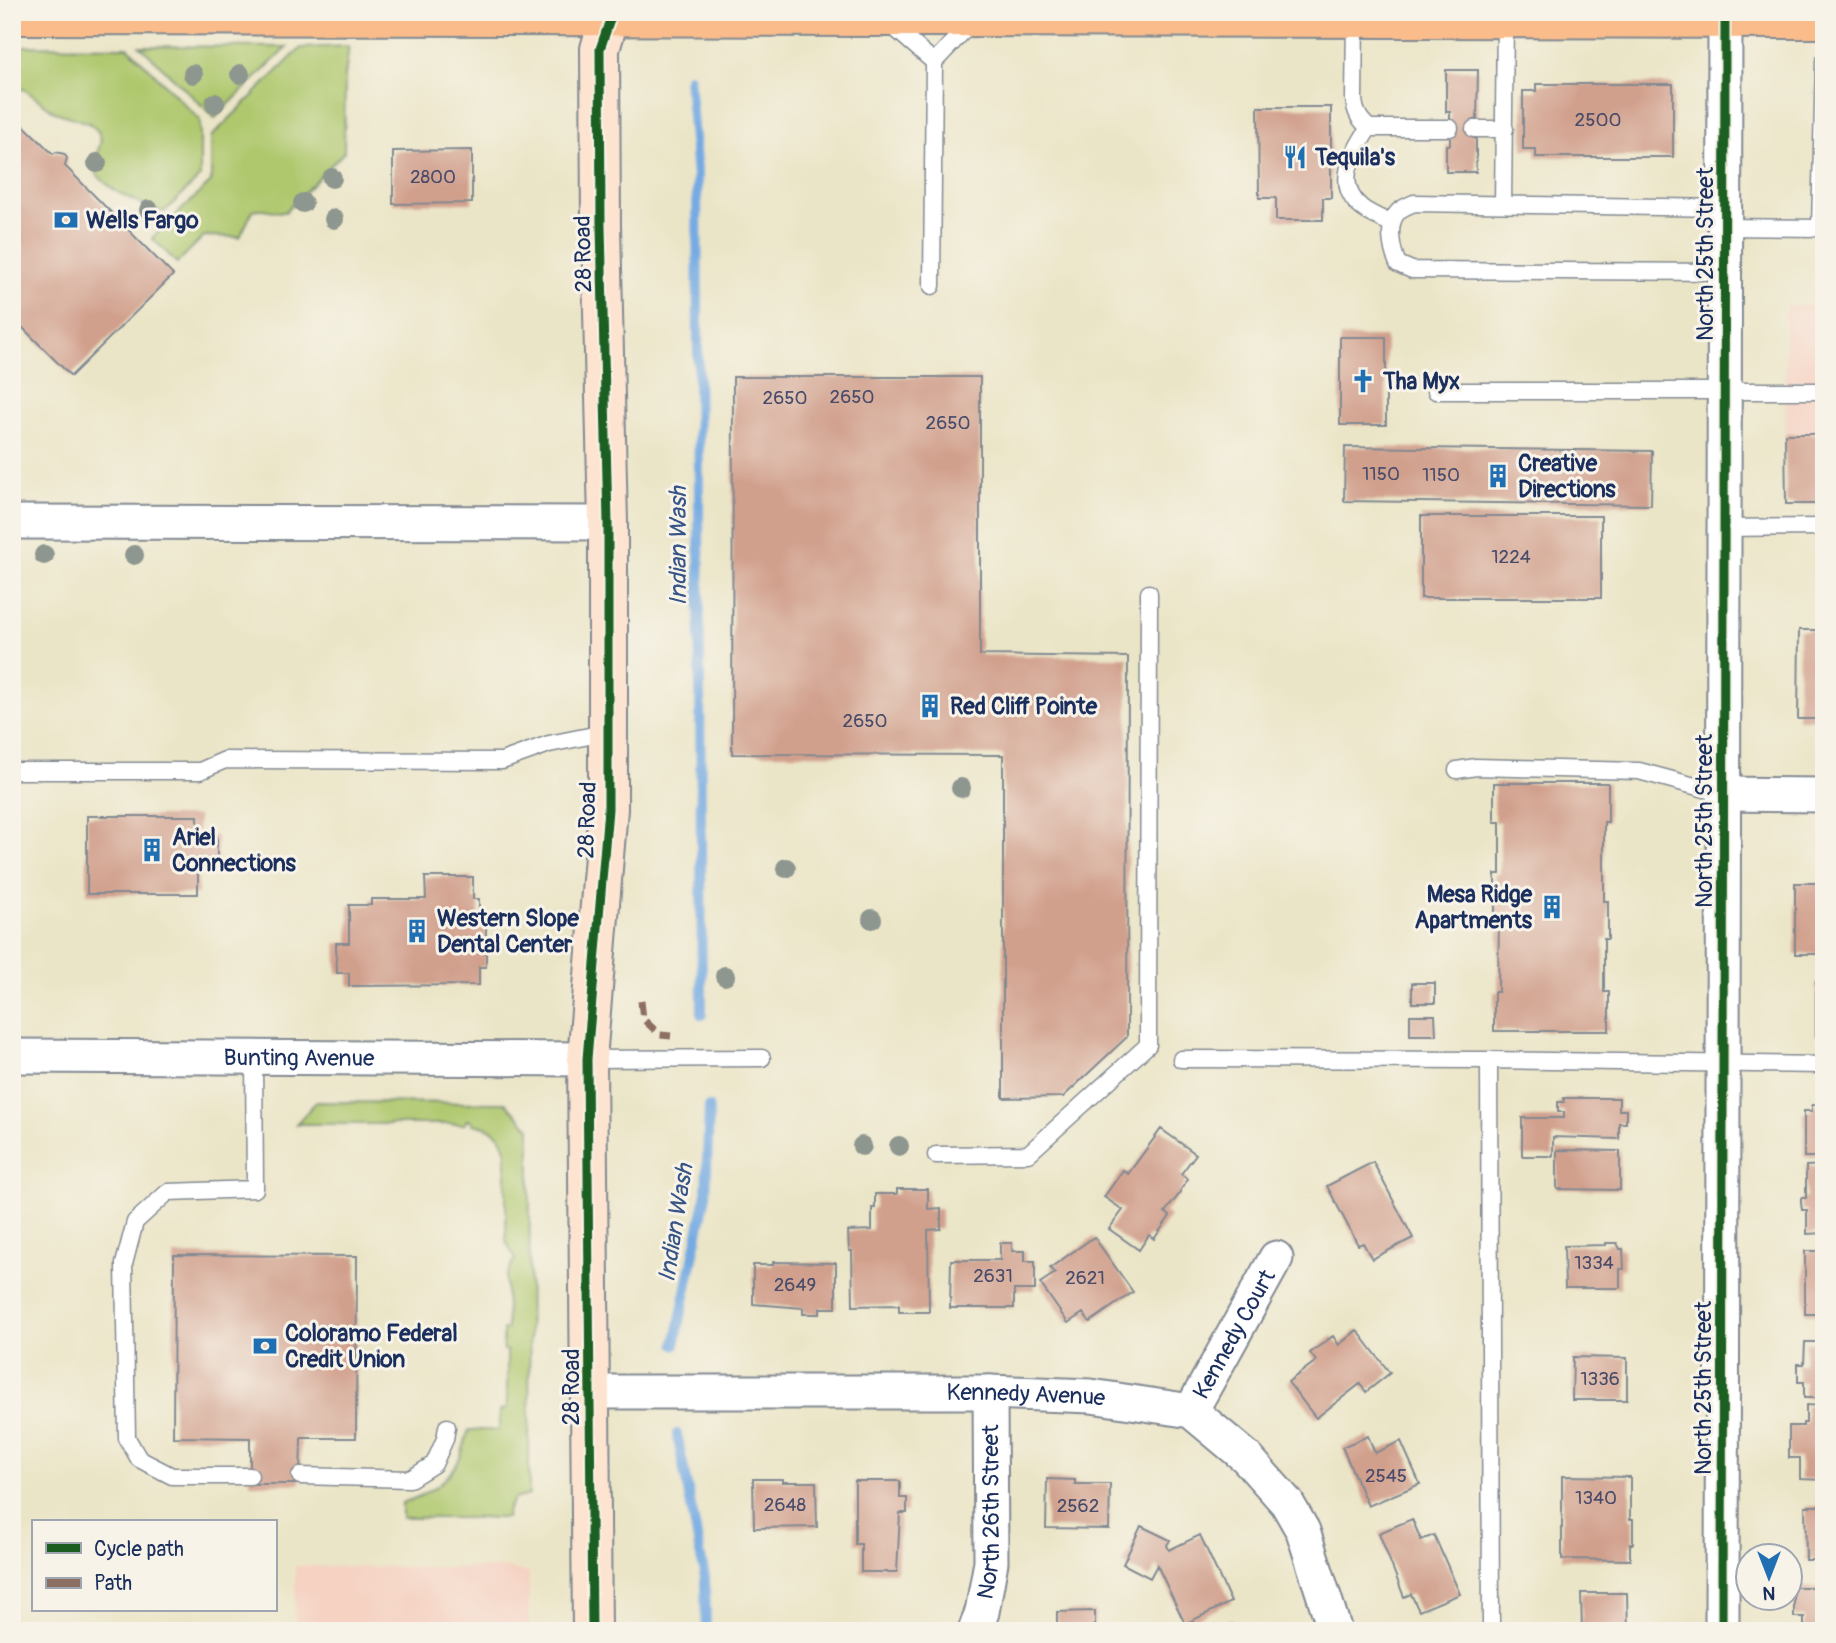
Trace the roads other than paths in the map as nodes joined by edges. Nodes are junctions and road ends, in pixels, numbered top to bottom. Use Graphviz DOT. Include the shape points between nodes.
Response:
graph roads {
  1 [pos="12,15"];
  2 [pos="611,15"];
  3 [pos="890,15"];
  4 [pos="1199,15"];
  5 [pos="1725,16"];
  6 [pos="975,18"];
  7 [pos="1355,18"];
  8 [pos="1505,19"];
  9 [pos="1824,19"];
  10 [pos="1824,61"];
  11 [pos="934,62"];
  12 [pos="1369,128"];
  13 [pos="1450,128"];
  14 [pos="1474,129"];
  15 [pos="1505,129"];
  16 [pos="1503,204"];
  17 [pos="1725,217"];
  18 [pos="1392,224"];
  19 [pos="1822,229"];
  20 [pos="1725,272"];
  21 [pos="932,286"];
  22 [pos="1436,391"];
  23 [pos="1724,391"];
  24 [pos="1824,391"];
  25 [pos="12,522"];
  26 [pos="608,523"];
  27 [pos="1824,527"];
  28 [pos="1724,528"];
  29 [pos="1149,593"];
  30 [pos="609,732"];
  31 [pos="1457,770"];
  32 [pos="12,771"];
  33 [pos="1724,794"];
  34 [pos="1824,795"];
  35 [pos="12,1056"];
  36 [pos="254,1058"];
  37 [pos="762,1058"];
  38 [pos="587,1059"];
  39 [pos="1181,1059"];
  40 [pos="1489,1060"];
  41 [pos="1723,1063"];
  42 [pos="1824,1065"];
  43 [pos="936,1155"];
  44 [pos="1276,1258"];
  45 [pos="590,1392"];
  46 [pos="990,1392"];
  47 [pos="1191,1411"];
  48 [pos="447,1427"];
  49 [pos="250,1476"];
  50 [pos="300,1476"];
  51 [pos="592,1631"];
  52 [pos="975,1631"];
  53 [pos="1335,1631"];
  54 [pos="1491,1631"];
  55 [pos="1722,1631"];
  1 -- 2 [label="main road"];
  2 -- 3 [label="main road"];
  2 -- 26 [label="main road, 28 Road" via="600,49"];
  3 -- 6 [label="main road"];
  3 -- 11 [label="lane"];
  4 -- 6 [label="main road"];
  4 -- 7 [label="main road"];
  5 -- 8 [label="main road"];
  5 -- 9 [label="main road"];
  5 -- 17 [label="street, North 25th Street"];
  6 -- 11 [label="lane"];
  7 -- 8 [label="main road"];
  7 -- 12 [label="lane" via="1353,99 1355,112"];
  8 -- 15 [label="lane"];
  10 -- 19 [label="lane"];
  11 -- 21 [label="lane"];
  12 -- 13 [label="lane"];
  12 -- 18 [label="lane" via="1353,152 1347,182 1363,209"];
  14 -- 15 [label="lane"];
  15 -- 16 [label="lane"];
  16 -- 17 [label="lane"];
  16 -- 18 [label="lane" via="1414,203 1398,212"];
  17 -- 19 [label="lane"];
  17 -- 20 [label="street, North 25th Street"];
  18 -- 20 [label="lane" via="1392,251 1398,264 1412,270"];
  20 -- 23 [label="street, North 25th Street"];
  22 -- 23 [label="lane"];
  23 -- 24 [label="lane"];
  23 -- 28 [label="street, North 25th Street"];
  25 -- 26 [label="street"];
  26 -- 30 [label="main road, 28 Road"];
  27 -- 28 [label="lane"];
  28 -- 33 [label="street, North 25th Street"];
  29 -- 43 [label="lane" via="1147,1045 1028,1154"];
  30 -- 32 [label="lane" via="549,744 502,761 225,760 200,771"];
  30 -- 38 [label="main road, 28 Road" via="606,848"];
  31 -- 33 [label="lane" via="1639,771"];
  33 -- 34 [label="street"];
  33 -- 41 [label="street, North 25th Street"];
  35 -- 36 [label="street, Bunting Avenue"];
  36 -- 38 [label="street, Bunting Avenue"];
  36 -- 49 [label="lane" via="255,1189 168,1192 135,1222 124,1264 127,1438 139,1459 172,1476"];
  37 -- 38 [label="lane"];
  38 -- 45 [label="main road, 28 Road"];
  39 -- 40 [label="lane"];
  40 -- 41 [label="lane"];
  40 -- 54 [label="lane"];
  41 -- 42 [label="lane"];
  41 -- 55 [label="street, North 25th Street"];
  44 -- 47 [label="street, Kennedy Court"];
  45 -- 46 [label="street, Kennedy Avenue"];
  45 -- 51 [label="main road, 28 Road"];
  46 -- 47 [label="street, Kennedy Avenue" via="1091,1396"];
  46 -- 52 [label="street, North 26th Street" via="991,1562"];
  47 -- 53 [label="street" via="1246,1457 1287,1503 1303,1531"];
  48 -- 50 [label="lane" via="434,1464 410,1479"];
}
